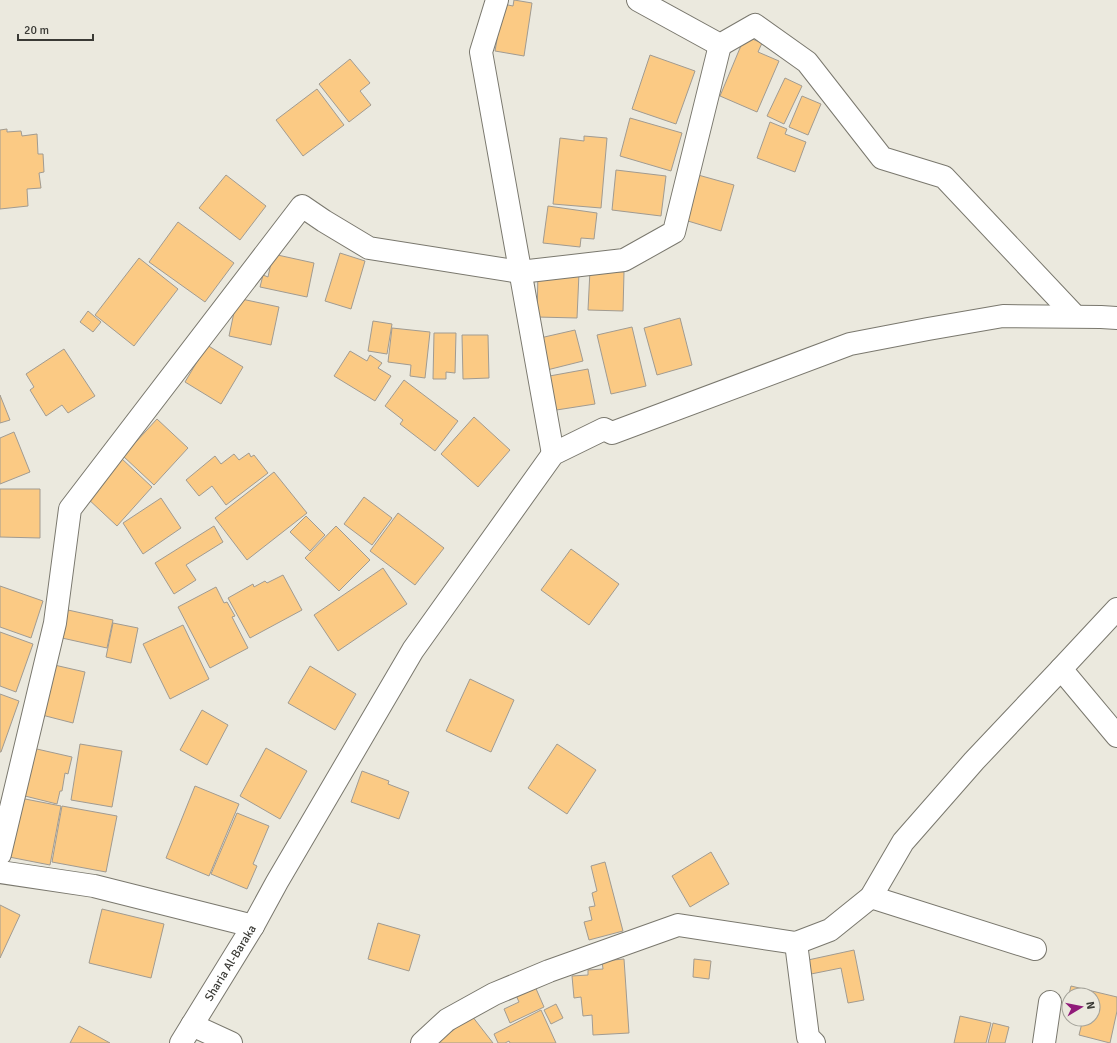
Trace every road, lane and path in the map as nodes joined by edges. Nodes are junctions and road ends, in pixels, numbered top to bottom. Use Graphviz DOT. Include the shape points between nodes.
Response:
graph roads {
  1 [pos="497,0"];
  2 [pos="638,0"];
  3 [pos="720,45"];
  4 [pos="520,272"];
  5 [pos="1075,316"];
  6 [pos="1117,318"];
  7 [pos="553,454"];
  8 [pos="1117,609"];
  9 [pos="1061,669"];
  10 [pos="1117,736"];
  11 [pos="0,854"];
  12 [pos="0,872"];
  13 [pos="870,897"];
  14 [pos="253,926"];
  15 [pos="796,943"];
  16 [pos="1035,949"];
  17 [pos="1050,1002"];
  18 [pos="186,1034"];
  19 [pos="231,1043"];
  20 [pos="422,1043"];
  21 [pos="814,1043"];
  22 [pos="1044,1043"];
  1 -- 4 [label="street" via="481,52"];
  2 -- 3 [label="street"];
  3 -- 4 [label="street" via="674,232 624,260"];
  3 -- 5 [label="street" via="755,25 806,62 882,158 944,177"];
  4 -- 7 [label="street"];
  4 -- 11 [label="street" via="369,248 302,206 70,509 55,623"];
  5 -- 6 [label="street"];
  5 -- 7 [label="street" via="1003,316 850,344 612,433 604,429"];
  7 -- 14 [label="street, Sharia Al-Baraka" via="413,650"];
  8 -- 9 [label="street"];
  9 -- 10 [label="street"];
  9 -- 13 [label="street" via="974,761 903,842"];
  12 -- 14 [label="street" via="94,886"];
  13 -- 15 [label="street" via="830,930"];
  13 -- 16 [label="street"];
  14 -- 18 [label="street, Sharia Al-Baraka"];
  15 -- 20 [label="street" via="678,925 549,971 494,994 447,1020"];
  15 -- 21 [label="street" via="808,1037"];
  17 -- 22 [label="street"];
  18 -- 19 [label="street"];
}
